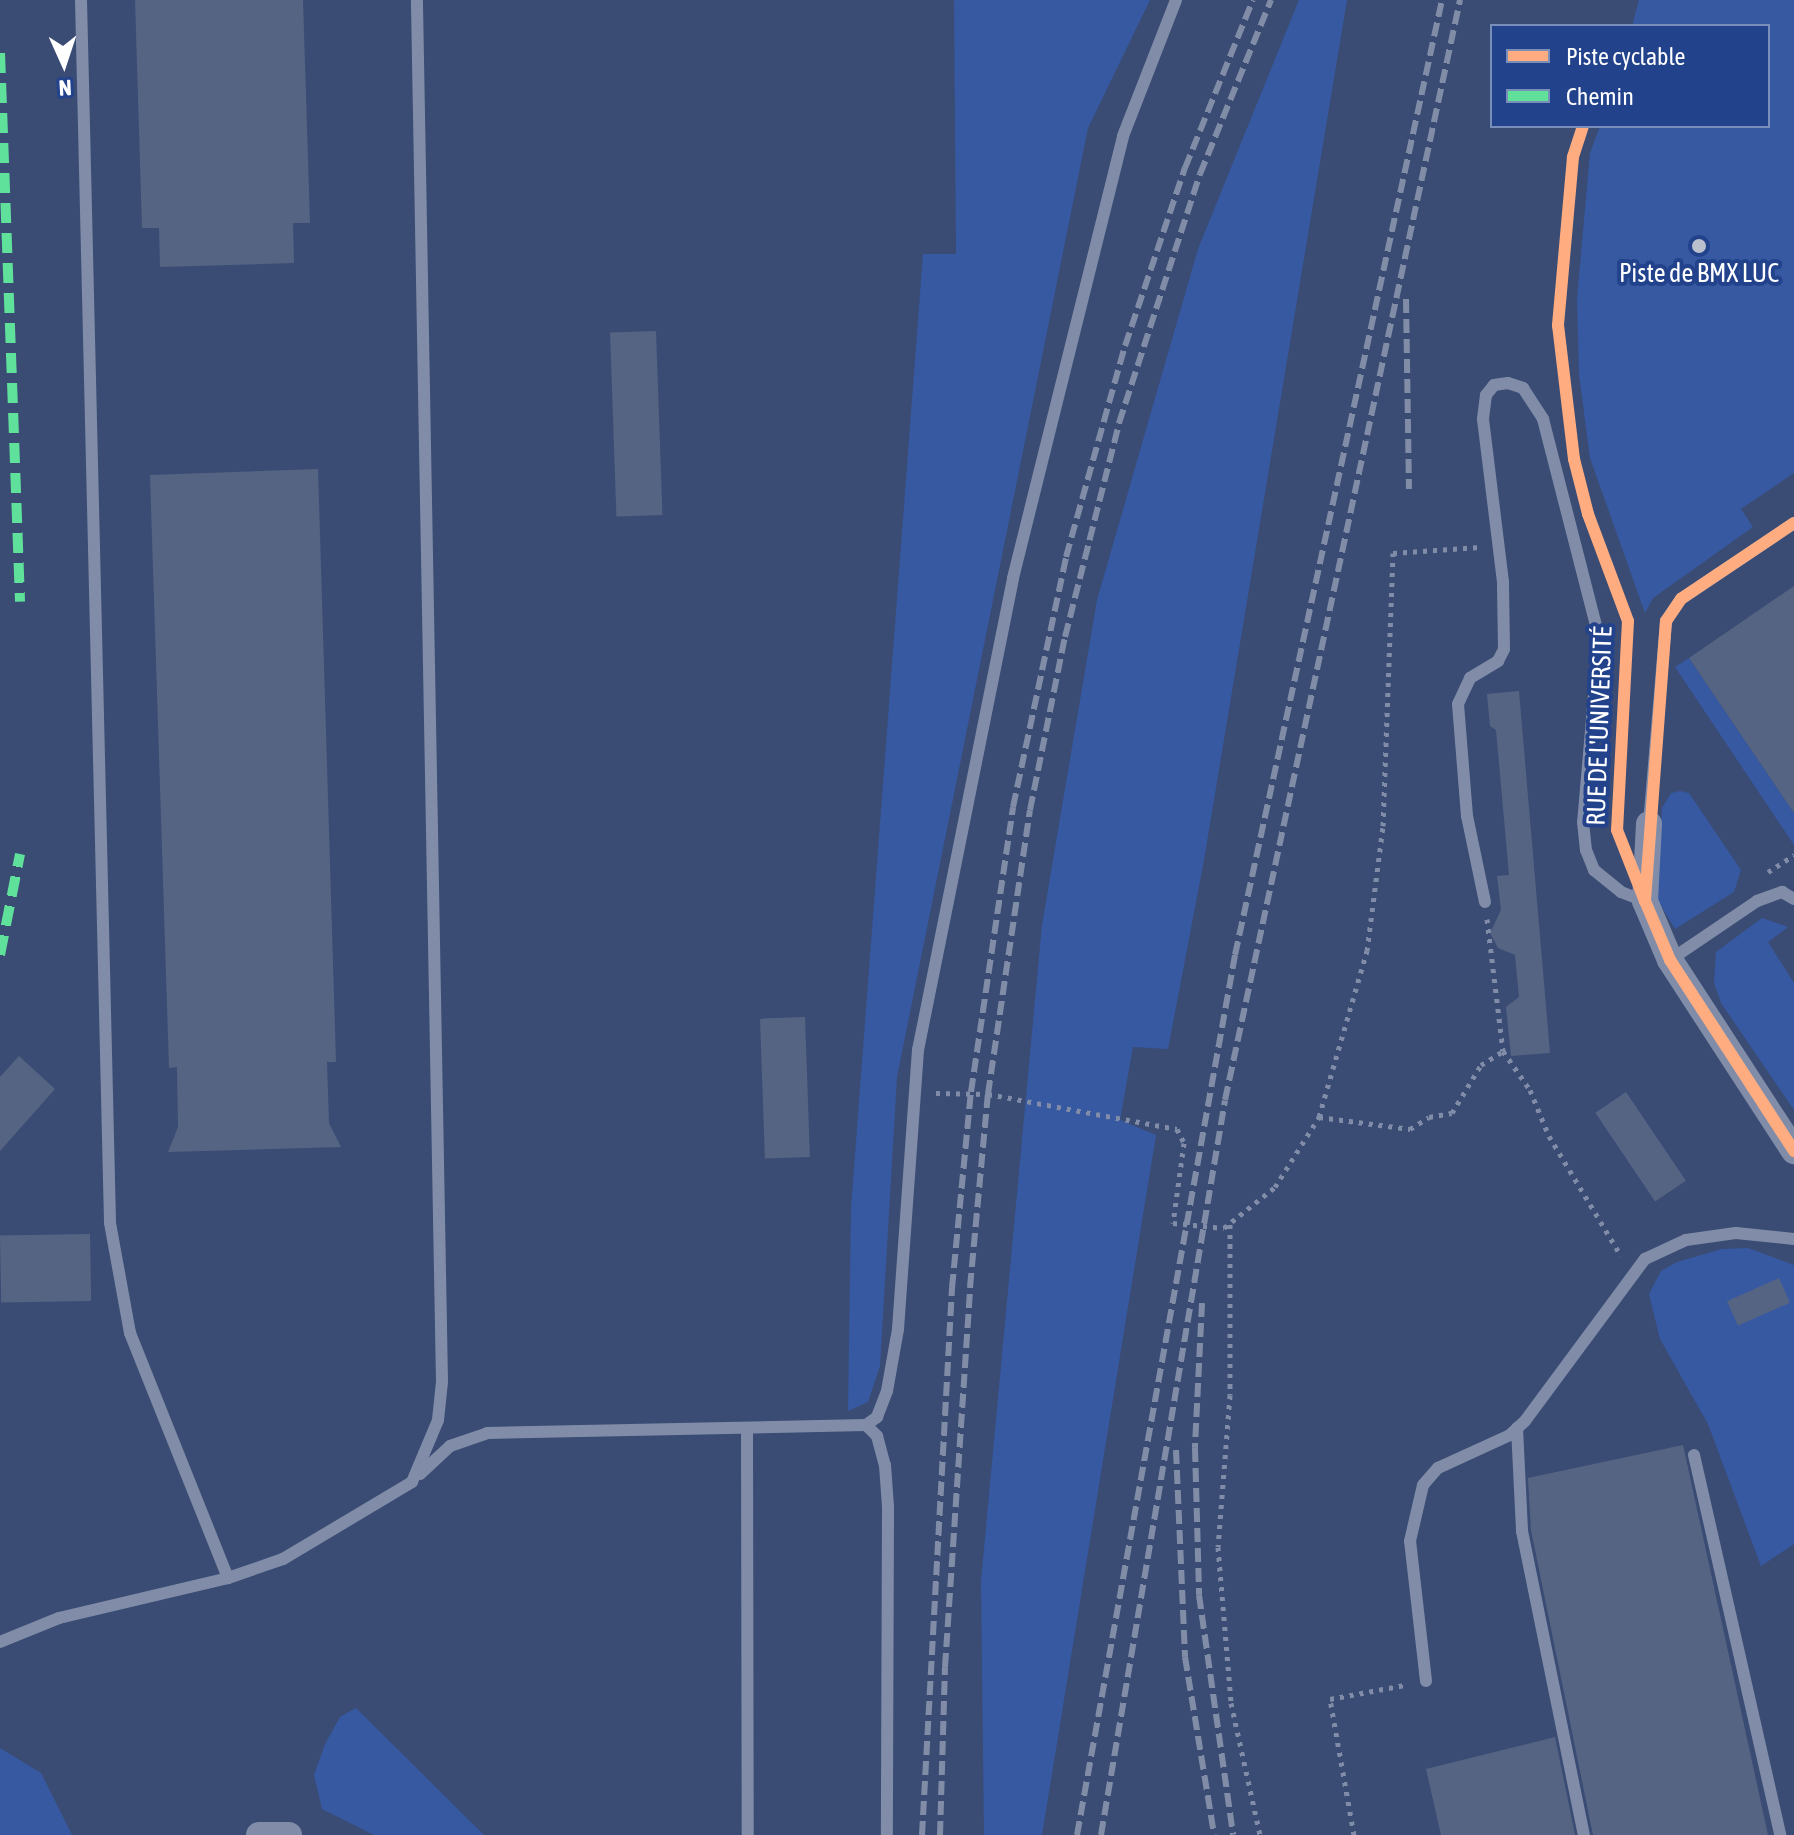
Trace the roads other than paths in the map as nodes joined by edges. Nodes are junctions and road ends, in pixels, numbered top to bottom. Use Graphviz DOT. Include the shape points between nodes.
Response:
graph roads {
  1 [pos="81,0"];
  2 [pos="417,0"];
  3 [pos="1176,0"];
  4 [pos="1794,523"];
  5 [pos="1649,824"];
  6 [pos="1794,899"];
  7 [pos="1645,901"];
  8 [pos="1485,902"];
  9 [pos="1670,960"];
  10 [pos="1794,1151"];
  11 [pos="1794,1239"];
  12 [pos="866,1425"];
  13 [pos="1517,1428"];
  14 [pos="747,1429"];
  15 [pos="1694,1455"];
  16 [pos="412,1482"];
  17 [pos="228,1578"];
  18 [pos="0,1642"];
  19 [pos="1426,1681"];
  20 [pos="259,1835"];
  21 [pos="289,1835"];
  22 [pos="748,1835"];
  23 [pos="887,1835"];
  24 [pos="1584,1835"];
  25 [pos="1780,1835"];
  1 -- 17 [label="lane" via="110,1223 130,1333"];
  2 -- 16 [label="lane" via="442,1382 438,1420"];
  3 -- 12 [label="lane" via="1123,136 1073,320 1013,578 918,1050 898,1329 887,1391 877,1417"];
  4 -- 5 [label="lane" via="1681,599 1666,621"];
  5 -- 7 [label="street"];
  6 -- 9 [label="lane" via="1782,892 1757,901"];
  7 -- 8 [label="lane" via="1621,892 1594,870 1586,850 1583,822 1599,637 1543,419 1523,388 1508,383 1494,385 1486,395 1483,419 1504,649 1498,661 1470,678 1458,704 1467,816"];
  7 -- 9 [label="street"];
  9 -- 10 [label="street"];
  11 -- 13 [label="lane" via="1736,1233 1686,1240 1645,1259"];
  12 -- 14 [label="lane"];
  12 -- 23 [label="lane" via="877,1436 885,1465 888,1507"];
  13 -- 19 [label="lane" via="1452,1457 1423,1485 1410,1541"];
  13 -- 24 [label="lane" via="1522,1531"];
  14 -- 16 [label="lane" via="487,1433 450,1446"];
  14 -- 22 [label="lane"];
  15 -- 25 [label="lane"];
  16 -- 17 [label="lane" via="283,1559"];
  17 -- 18 [label="lane" via="59,1618"];
  20 -- 21 [label="street"];
}
